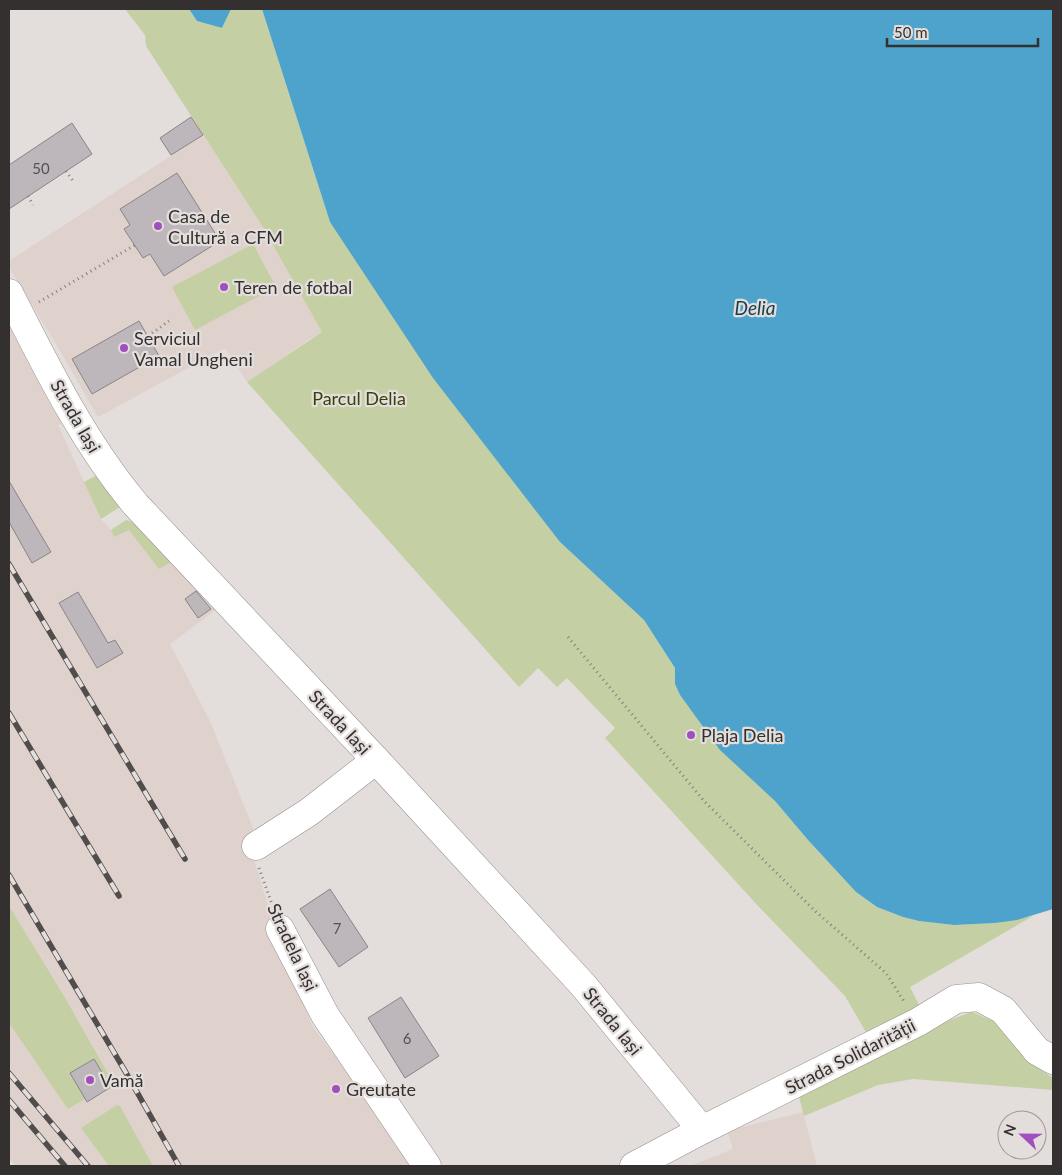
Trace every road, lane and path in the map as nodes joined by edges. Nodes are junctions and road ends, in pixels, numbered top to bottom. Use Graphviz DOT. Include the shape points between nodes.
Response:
graph roads {
  1 [pos="66,171"];
  2 [pos="73,181"];
  3 [pos="28,196"];
  4 [pos="33,205"];
  5 [pos="135,245"];
  6 [pos="14,304"];
  7 [pos="169,321"];
  8 [pos="148,336"];
  9 [pos="568,637"];
  10 [pos="376,760"];
  11 [pos="256,846"];
  12 [pos="280,929"];
  13 [pos="918,1022"];
  14 [pos="1048,1051"];
  15 [pos="702,1130"];
  16 [pos="427,1166"];
  17 [pos="634,1166"];
  1 -- 2 [label="path"];
  3 -- 4 [label="path"];
  5 -- 6 [label="path"];
  6 -- 10 [label="street, Strada Iași" via="76,419 116,481"];
  7 -- 8 [label="path"];
  9 -- 13 [label="path" via="704,801 815,910 886,973"];
  10 -- 11 [label="street" via="310,812"];
  10 -- 15 [label="street, Strada Iași" via="583,985"];
  11 -- 12 [label="path, Stradela Iași" via="255,855"];
  12 -- 16 [label="street, Stradela Iași" via="325,1015"];
  13 -- 14 [label="street, Strada Solidarității" via="956,999 979,997 1003,1010"];
  13 -- 15 [label="street, Strada Solidarității"];
  15 -- 17 [label="street, Strada Solidarității"];
}
